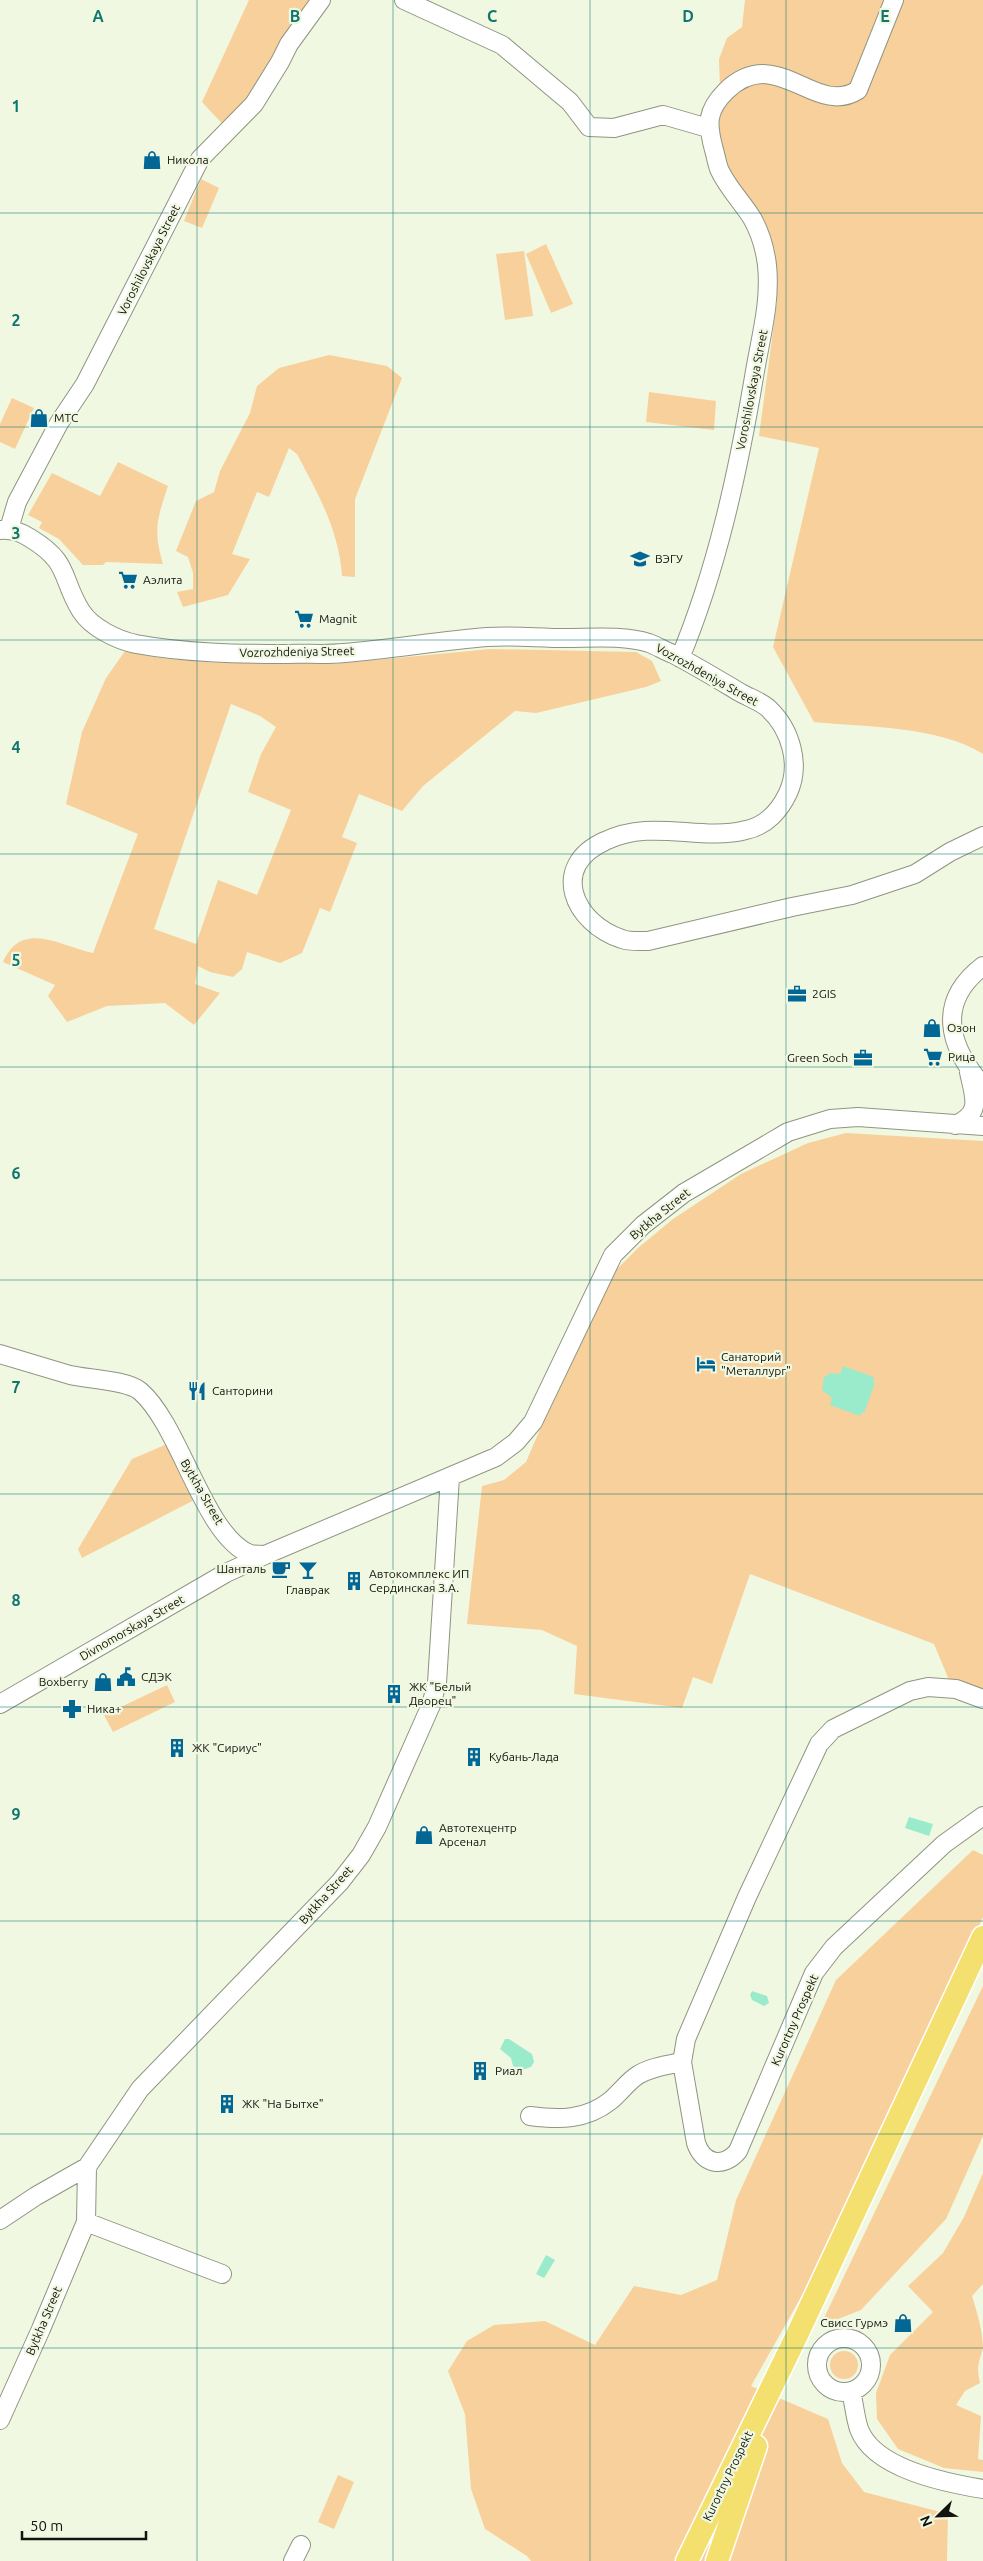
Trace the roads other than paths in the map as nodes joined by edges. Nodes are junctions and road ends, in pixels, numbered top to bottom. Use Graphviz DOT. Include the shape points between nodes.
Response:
graph roads {
  1 [pos="321,0"];
  2 [pos="404,0"];
  3 [pos="894,0"];
  4 [pos="708,128"];
  5 [pos="4,530"];
  6 [pos="680,658"];
  7 [pos="983,836"];
  8 [pos="983,966"];
  9 [pos="969,1068"];
  10 [pos="983,1086"];
  11 [pos="955,1125"];
  12 [pos="983,1126"];
  13 [pos="0,1354"];
  14 [pos="450,1477"];
  15 [pos="265,1555"];
  16 [pos="983,1699"];
  17 [pos="0,1704"];
  18 [pos="983,1816"];
  19 [pos="983,1937"];
  20 [pos="682,2062"];
  21 [pos="530,2116"];
  22 [pos="87,2167"];
  23 [pos="0,2220"];
  24 [pos="86,2222"];
  25 [pos="222,2274"];
  26 [pos="797,2336"];
  27 [pos="820,2352"];
  28 [pos="852,2391"];
  29 [pos="769,2401"];
  30 [pos="0,2420"];
  31 [pos="983,2489"];
  32 [pos="302,2545"];
  33 [pos="294,2561"];
  34 [pos="687,2561"];
  35 [pos="704,2561"];
  36 [pos="717,2561"];
  1 -- 5 [label="street, Voroshilovskaya Street" via="289,44 254,104 200,159 85,384 59,423"];
  2 -- 4 [label="street" via="502,45 570,102 589,127 614,128 663,115"];
  3 -- 4 [label="street" via="858,90 837,98 822,95 777,75 759,74 727,90 710,113"];
  4 -- 6 [label="street, Voroshilovskaya Street" via="720,171 761,237 767,265 768,301 747,421 711,572"];
  5 -- 6 [label="street, Vozrozhdeniya Street" via="23,534 52,553 64,570 82,612 97,627 131,643 243,654 342,653 490,637 619,639 649,643"];
  6 -- 7 [label="street, Vozrozhdeniya Street" via="769,709 788,735 796,764 789,791 778,810 764,824 746,831 632,831 604,841 587,852 575,866 572,885 583,914 605,932 625,940 648,941 852,896 915,874"];
  8 -- 9 [label="street" via="968,977 957,994 952,1012 954,1036 962,1059"];
  9 -- 10 [label="street"];
  9 -- 11 [label="street" via="974,1112"];
  11 -- 12 [label="street, Bytkha Street"];
  11 -- 14 [label="street, Bytkha Street" via="858,1117 830,1118 808,1124 748,1154 670,1204 613,1255 533,1422 516,1442 496,1457"];
  13 -- 15 [label="street, Bytkha Street" via="71,1375 138,1389 156,1410 202,1496 226,1532 242,1549"];
  14 -- 15 [label="street, Bytkha Street"];
  14 -- 22 [label="street, Bytkha Street" via="437,1683 377,1828 340,1882 140,2089"];
  15 -- 17 [label="street, Divnomorskaya Street" via="226,1573"];
  16 -- 20 [label="street, Kurortny Prospekt" via="956,1689 910,1691 833,1729 826,1736 812,1756 744,1906 686,2039"];
  18 -- 20 [label="street, Kurortny Prospekt" via="944,1844 824,1959 814,1974 732,2159 711,2161 699,2152"];
  19 -- 26 [label="main road, Kurortny Prospekt"];
  20 -- 21 [label="street" via="636,2076 593,2113 574,2118"];
  22 -- 23 [label="street"];
  22 -- 24 [label="street, Bytkha Street"];
  24 -- 25 [label="street"];
  24 -- 30 [label="street, Bytkha Street"];
  26 -- 27 [label="street"];
  26 -- 29 [label="main road, Kurortny Prospekt"];
  27 -- 28 [label="street" via="817,2366 821,2379 831,2389"];
  27 -- 28 [label="street" via="830,2342 843,2338 862,2346 870,2358 870,2371 863,2384"];
  28 -- 31 [label="street" via="860,2430 886,2459 929,2478"];
  29 -- 34 [label="main road, Kurortny Prospekt"];
  29 -- 35 [label="main road, Kurortny Prospekt"];
  29 -- 36 [label="main road"];
  32 -- 33 [label="street"];
}
